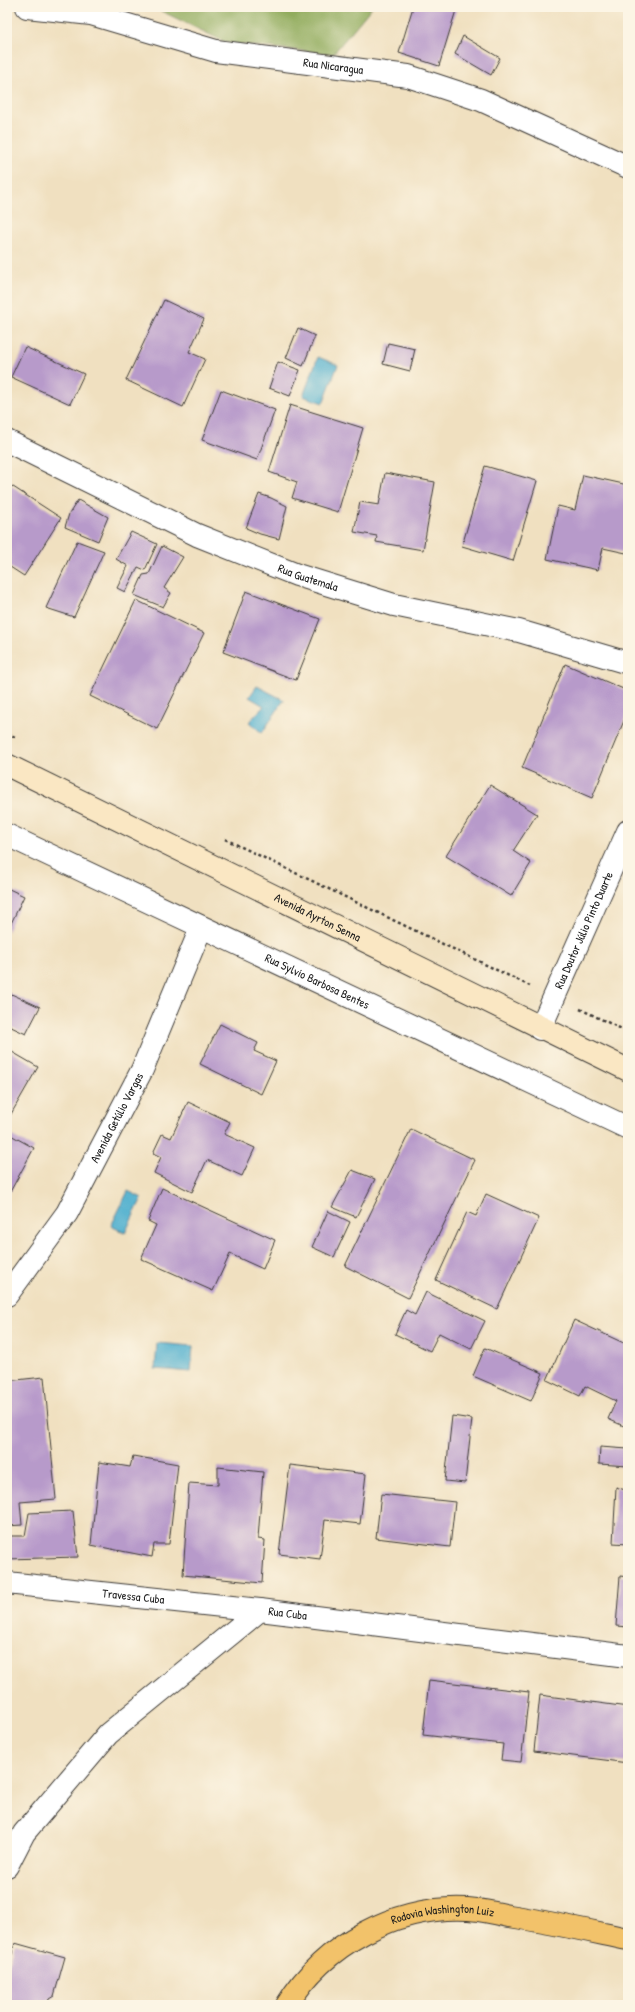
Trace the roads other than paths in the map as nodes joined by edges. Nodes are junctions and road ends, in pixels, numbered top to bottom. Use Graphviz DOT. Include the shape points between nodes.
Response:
graph roads {
  1 [pos="27,7"];
  2 [pos="86,11"];
  3 [pos="628,167"];
  4 [pos="7,441"];
  5 [pos="628,663"];
  6 [pos="7,765"];
  7 [pos="628,831"];
  8 [pos="7,835"];
  9 [pos="201,928"];
  10 [pos="540,1029"];
  11 [pos="628,1070"];
  12 [pos="628,1128"];
  13 [pos="7,1295"];
  14 [pos="7,1583"];
  15 [pos="260,1610"];
  16 [pos="628,1656"];
  17 [pos="7,1866"];
  18 [pos="628,1939"];
  19 [pos="287,2005"];
  1 -- 2 [label="street, Rua Nicaragua"];
  2 -- 3 [label="street, Rua Nicaragua" via="216,51 408,76 482,100"];
  4 -- 5 [label="street, Rua Guatemala" via="197,535 297,575 394,605 519,630"];
  6 -- 10 [label="main road, Avenida Ayrton Senna"];
  7 -- 10 [label="street, Rua Doutor Júlio Pinto Duarte"];
  8 -- 9 [label="street, Rua Sylvio Barbosa Bentes"];
  9 -- 12 [label="street, Rua Sylvio Barbosa Bentes"];
  9 -- 13 [label="street, Avenida Getúlio Vargas" via="142,1070 67,1213"];
  10 -- 11 [label="main road, Avenida Ayrton Senna"];
  14 -- 15 [label="street, Travessa Cuba"];
  15 -- 16 [label="street, Rua Cuba"];
  15 -- 17 [label="street, Rua Cuba" via="108,1734 24,1833"];
  18 -- 19 [label="highway, Rodovia Washington Luiz" via="467,1909 421,1911 373,1927 332,1952 296,1990"];
}
